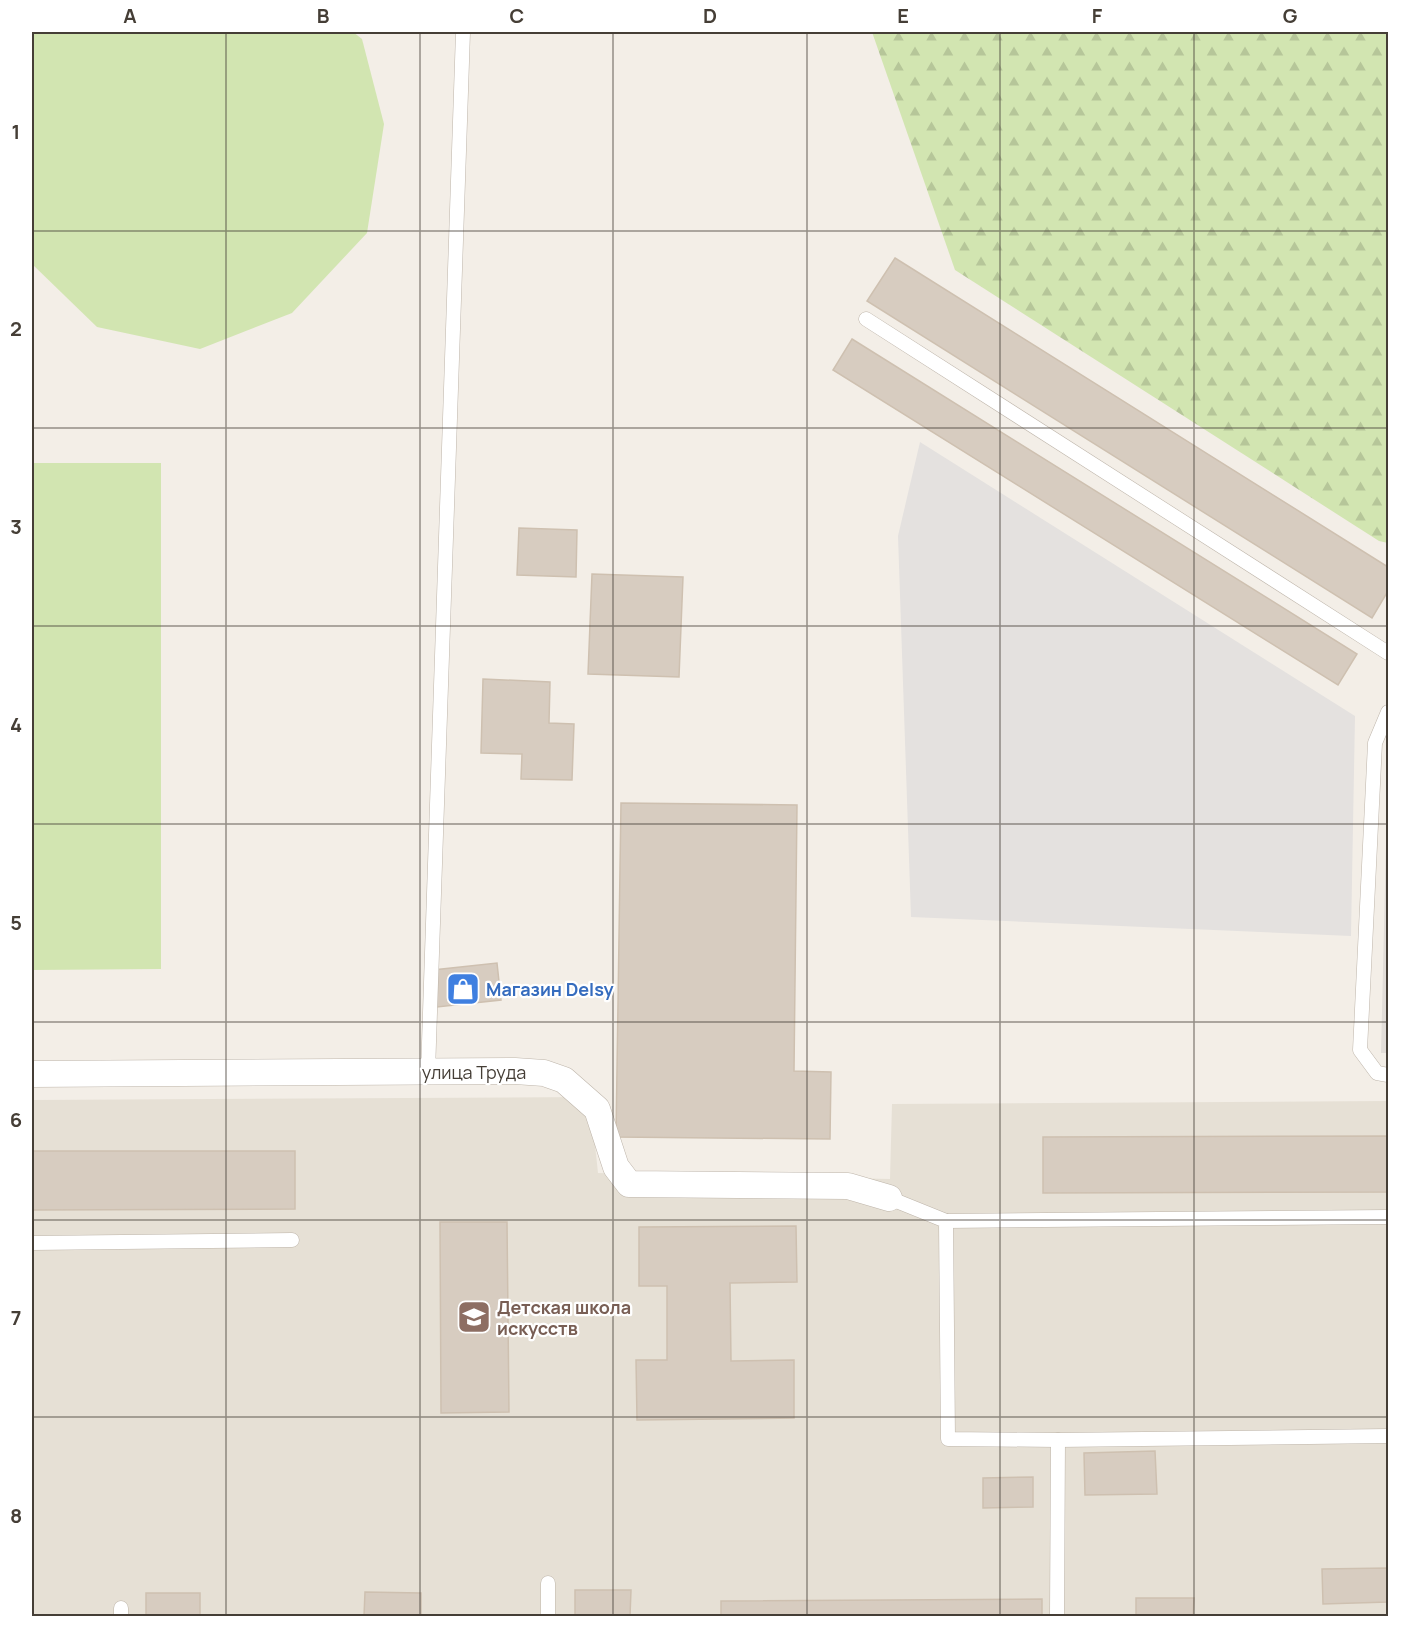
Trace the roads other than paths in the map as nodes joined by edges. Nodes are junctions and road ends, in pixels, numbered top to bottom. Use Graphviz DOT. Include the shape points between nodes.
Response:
graph roads {
  1 [pos="463,32"];
  2 [pos="866,319"];
  3 [pos="1389,653"];
  4 [pos="1389,712"];
  5 [pos="428,1072"];
  6 [pos="32,1074"];
  7 [pos="1389,1075"];
  8 [pos="889,1198"];
  9 [pos="1389,1217"];
  10 [pos="946,1221"];
  11 [pos="292,1240"];
  12 [pos="32,1243"];
  13 [pos="1389,1436"];
  14 [pos="1058,1440"];
  15 [pos="548,1583"];
  16 [pos="548,1617"];
  17 [pos="1057,1617"];
  1 -- 5 [label="lane"];
  2 -- 3 [label="lane"];
  4 -- 7 [label="lane" via="1375,743 1360,1050 1377,1073"];
  5 -- 6 [label="street, улица Труда"];
  5 -- 8 [label="street, улица Труда" via="515,1071 544,1073 564,1080 597,1109 615,1167 629,1184 848,1186"];
  8 -- 10 [label="lane"];
  9 -- 10 [label="lane"];
  10 -- 14 [label="lane" via="948,1438"];
  11 -- 12 [label="lane"];
  13 -- 14 [label="lane"];
  14 -- 17 [label="lane"];
  15 -- 16 [label="lane"];
}
